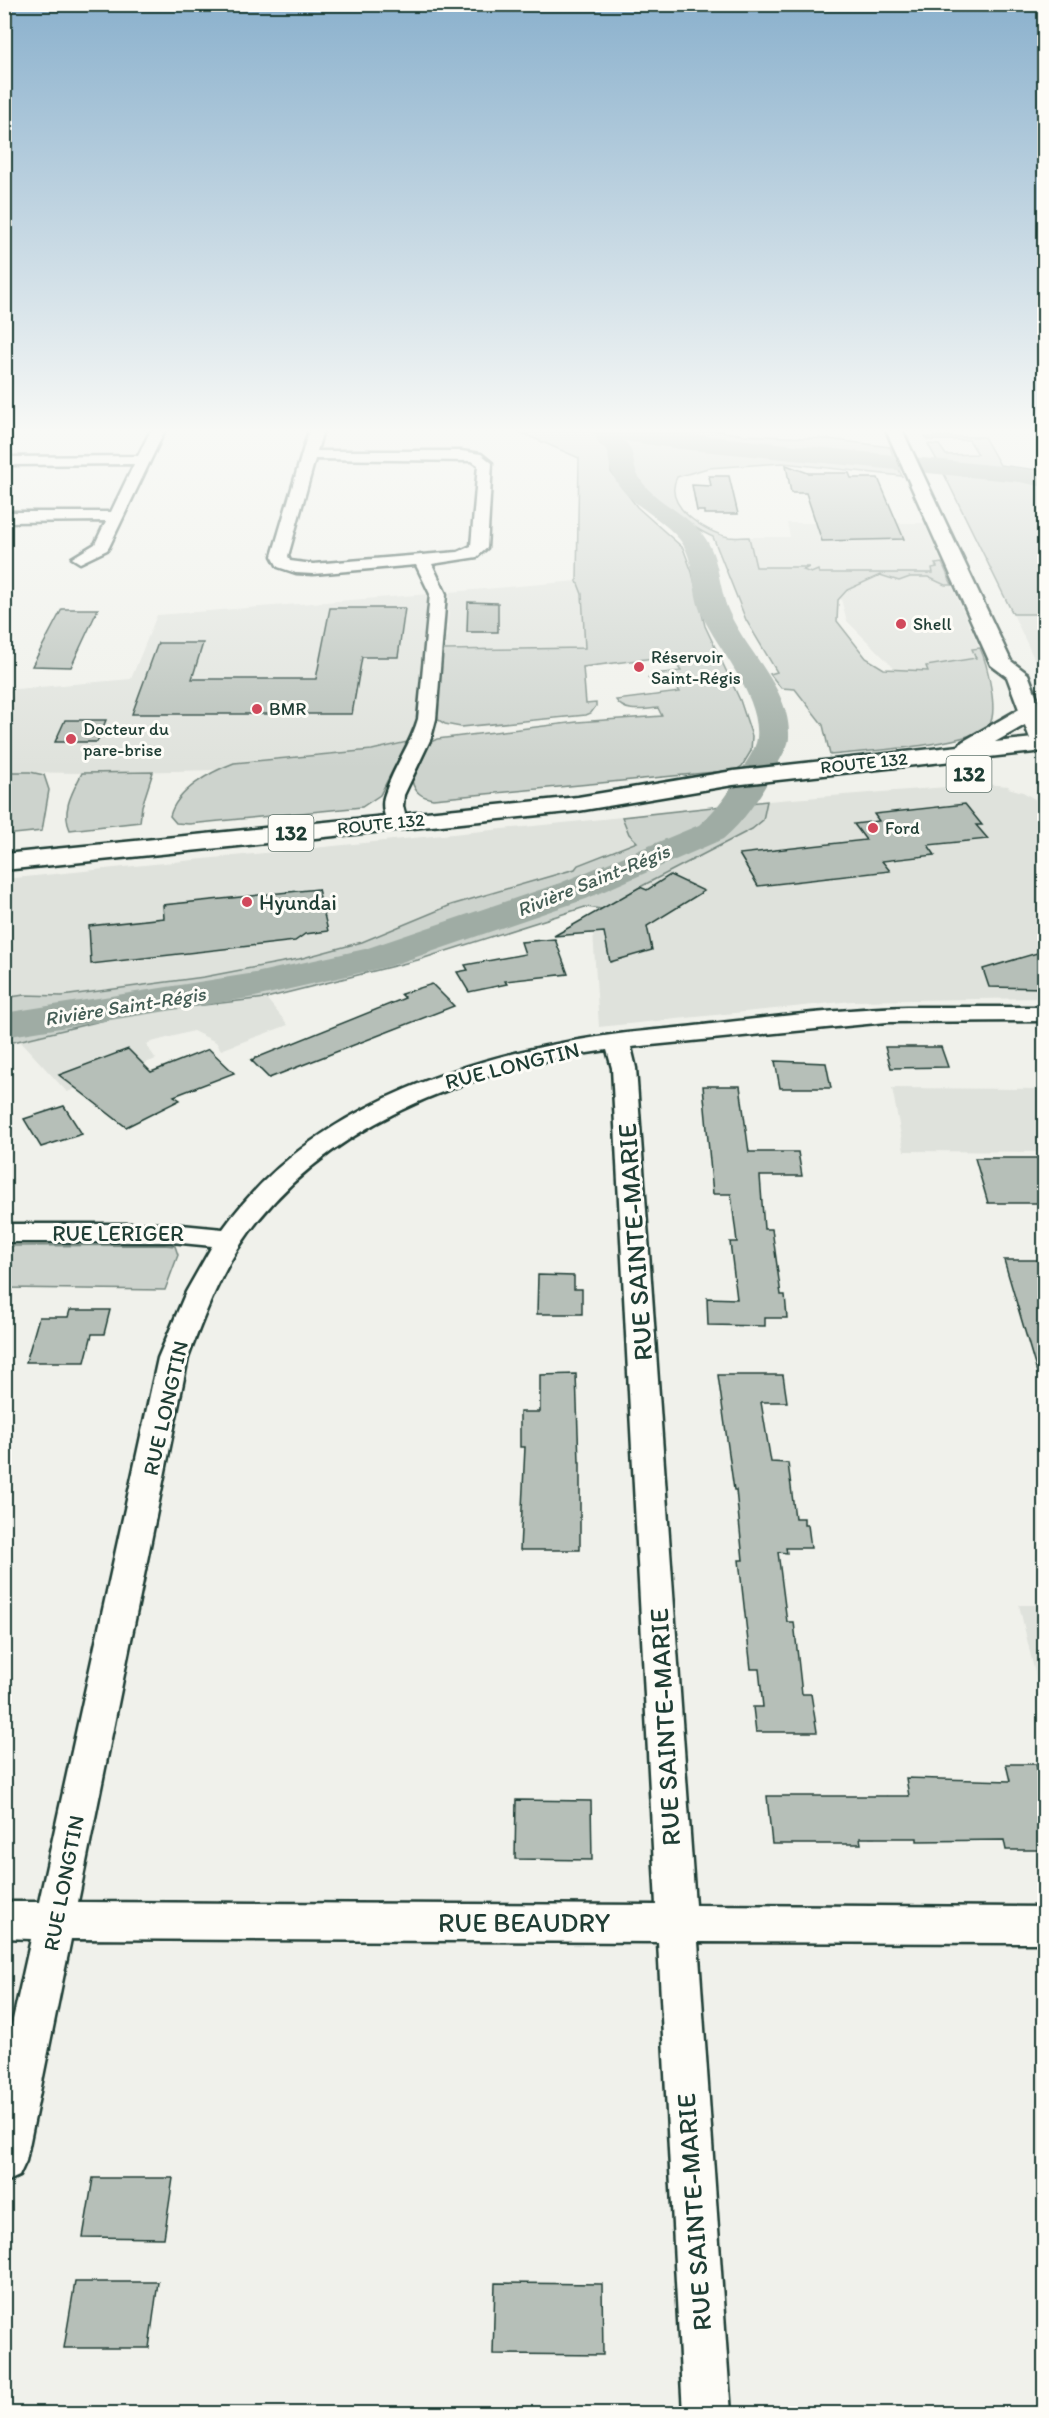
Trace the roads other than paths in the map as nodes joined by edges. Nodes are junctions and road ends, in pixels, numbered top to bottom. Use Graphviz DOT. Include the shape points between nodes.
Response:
graph roads {
  1 [pos="103,543"];
  2 [pos="284,543"];
  3 [pos="480,543"];
  4 [pos="960,543"];
  5 [pos="80,558"];
  6 [pos="422,560"];
  7 [pos="1029,695"];
  8 [pos="1044,744"];
  9 [pos="961,753"];
  10 [pos="1025,769"];
  11 [pos="728,788"];
  12 [pos="397,822"];
  13 [pos="4,862"];
  14 [pos="1044,1014"];
  15 [pos="617,1042"];
  16 [pos="4,1233"];
  17 [pos="230,1239"];
  18 [pos="4,1920"];
  19 [pos="54,1920"];
  20 [pos="677,1923"];
  21 [pos="1044,1925"];
  22 [pos="4,2161"];
  23 [pos="707,2414"];
  1 -- 5 [label="street" via="100,549"];
  2 -- 6 [label="street" via="280,556 288,566 313,569"];
  3 -- 6 [label="street" via="474,553"];
  4 -- 7 [label="main road" via="1024,665"];
  6 -- 12 [label="street" via="438,592 427,719 394,795"];
  7 -- 8 [label="main road"];
  7 -- 9 [label="main road"];
  8 -- 9 [label="main road, ROUTE 132 / 132"];
  9 -- 11 [label="main road, ROUTE 132 / 132" via="773,774"];
  10 -- 11 [label="main road, ROUTE 132 / 132" via="760,794"];
  11 -- 12 [label="main road, ROUTE 132 / 132"];
  12 -- 13 [label="main road, ROUTE 132 / 132"];
  14 -- 15 [label="street, RUE LONGTIN" via="828,1019"];
  15 -- 17 [label="street, RUE LONGTIN" via="504,1063 429,1087 391,1104 308,1159 274,1189"];
  15 -- 20 [label="street, RUE SAINTE-MARIE" via="624,1068"];
  16 -- 17 [label="street, RUE LERIGER" via="171,1233"];
  17 -- 19 [label="street, RUE LONGTIN" via="199,1294 173,1358"];
  18 -- 19 [label="street, RUE BEAUDRY"];
  19 -- 20 [label="street, RUE BEAUDRY"];
  19 -- 22 [label="street, RUE LONGTIN"];
  20 -- 21 [label="street, RUE BEAUDRY"];
  20 -- 23 [label="street, RUE SAINTE-MARIE"];
}
